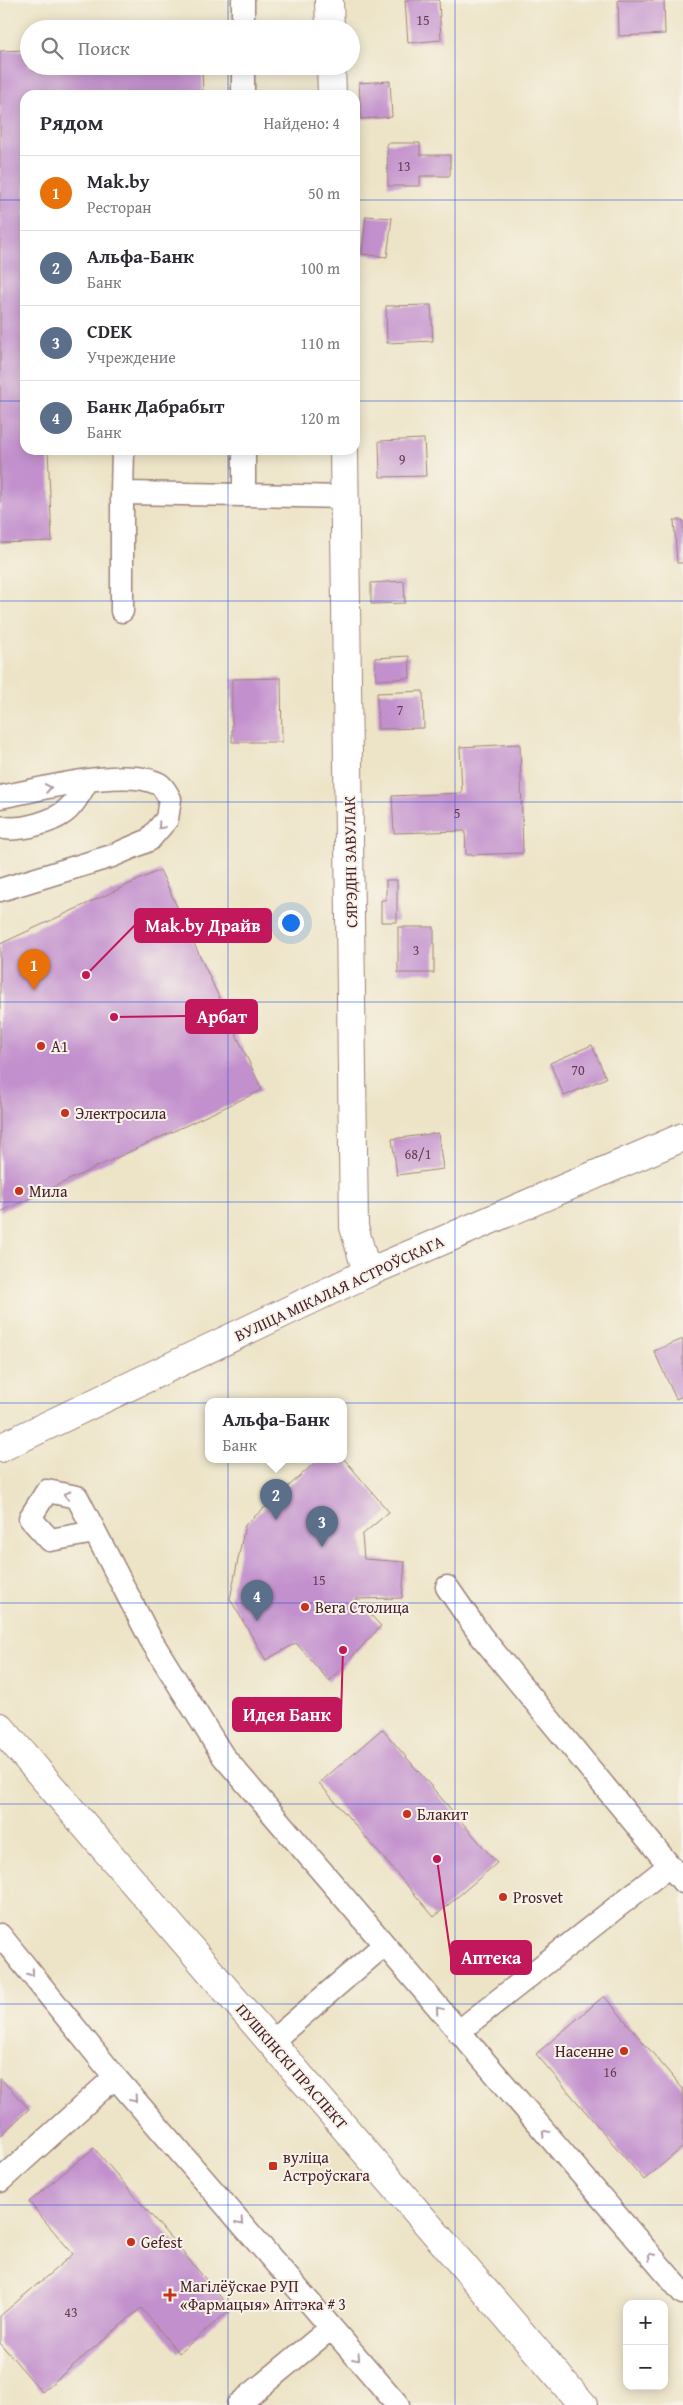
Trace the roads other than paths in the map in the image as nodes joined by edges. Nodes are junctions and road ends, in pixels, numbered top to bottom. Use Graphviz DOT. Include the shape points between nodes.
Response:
graph roads {
  1 [pos="243,0"];
  2 [pos="329,0"];
  3 [pos="243,20"];
  4 [pos="330,20"];
  5 [pos="243,75"];
  6 [pos="331,75"];
  7 [pos="243,90"];
  8 [pos="332,90"];
  9 [pos="123,455"];
  10 [pos="244,455"];
  11 [pos="344,455"];
  12 [pos="122,493"];
  13 [pos="244,495"];
  14 [pos="346,497"];
  15 [pos="122,611"];
  16 [pos="87,781"];
  17 [pos="0,797"];
  18 [pos="0,827"];
  19 [pos="0,890"];
  20 [pos="683,1136"];
  21 [pos="367,1273"];
  22 [pos="0,1448"];
  23 [pos="95,1532"];
  24 [pos="447,1587"];
  25 [pos="0,1727"];
  26 [pos="676,1874"];
  27 [pos="0,1935"];
  28 [pos="384,1945"];
  29 [pos="458,2032"];
  30 [pos="271,2042"];
  31 [pos="115,2077"];
  32 [pos="0,2181"];
  33 [pos="683,2293"];
  34 [pos="331,2328"];
  35 [pos="238,2405"];
  36 [pos="398,2405"];
  37 [pos="583,2405"];
  1 -- 3 [label="lane"];
  2 -- 4 [label="main road"];
  5 -- 7 [label="lane"];
  6 -- 8 [label="main road"];
  9 -- 12 [label="lane"];
  10 -- 13 [label="lane"];
  11 -- 14 [label="main road, СЯРЭДНІ ЗАВУЛАК"];
  12 -- 13 [label="lane"];
  12 -- 15 [label="lane"];
  13 -- 14 [label="lane"];
  14 -- 21 [label="main road, СЯРЭДНІ ЗАВУЛАК" via="354,1227"];
  17 -- 16 [label="lane, one-way"];
  16 -- 18 [label="lane" via="69,809 51,819 30,827"];
  16 -- 19 [label="lane, one-way" via="116,776 145,778 161,785 170,799 167,819 149,840 112,856"];
  20 -- 21 [label="main road, ВУЛІЦА МІКАЛАЯ АСТРОЎСКАГА"];
  21 -- 22 [label="main road, ВУЛІЦА МІКАЛАЯ АСТРОЎСКАГА"];
  23 -- 28 [label="lane" via="151,1640 223,1756"];
  24 -- 26 [label="lane" via="481,1636"];
  25 -- 30 [label="main road, ПУШКІНСКІ ПРАСПЕКТ"];
  26 -- 29 [label="lane"];
  27 -- 31 [label="lane, one-way"];
  29 -- 28 [label="lane, one-way"];
  28 -- 30 [label="lane"];
  33 -- 29 [label="lane, one-way"];
  30 -- 37 [label="main road, ПУШКІНСКІ ПРАСПЕКТ"];
  31 -- 32 [label="lane"];
  31 -- 34 [label="lane, one-way"];
  34 -- 35 [label="lane"];
  34 -- 36 [label="lane, one-way"];
}
